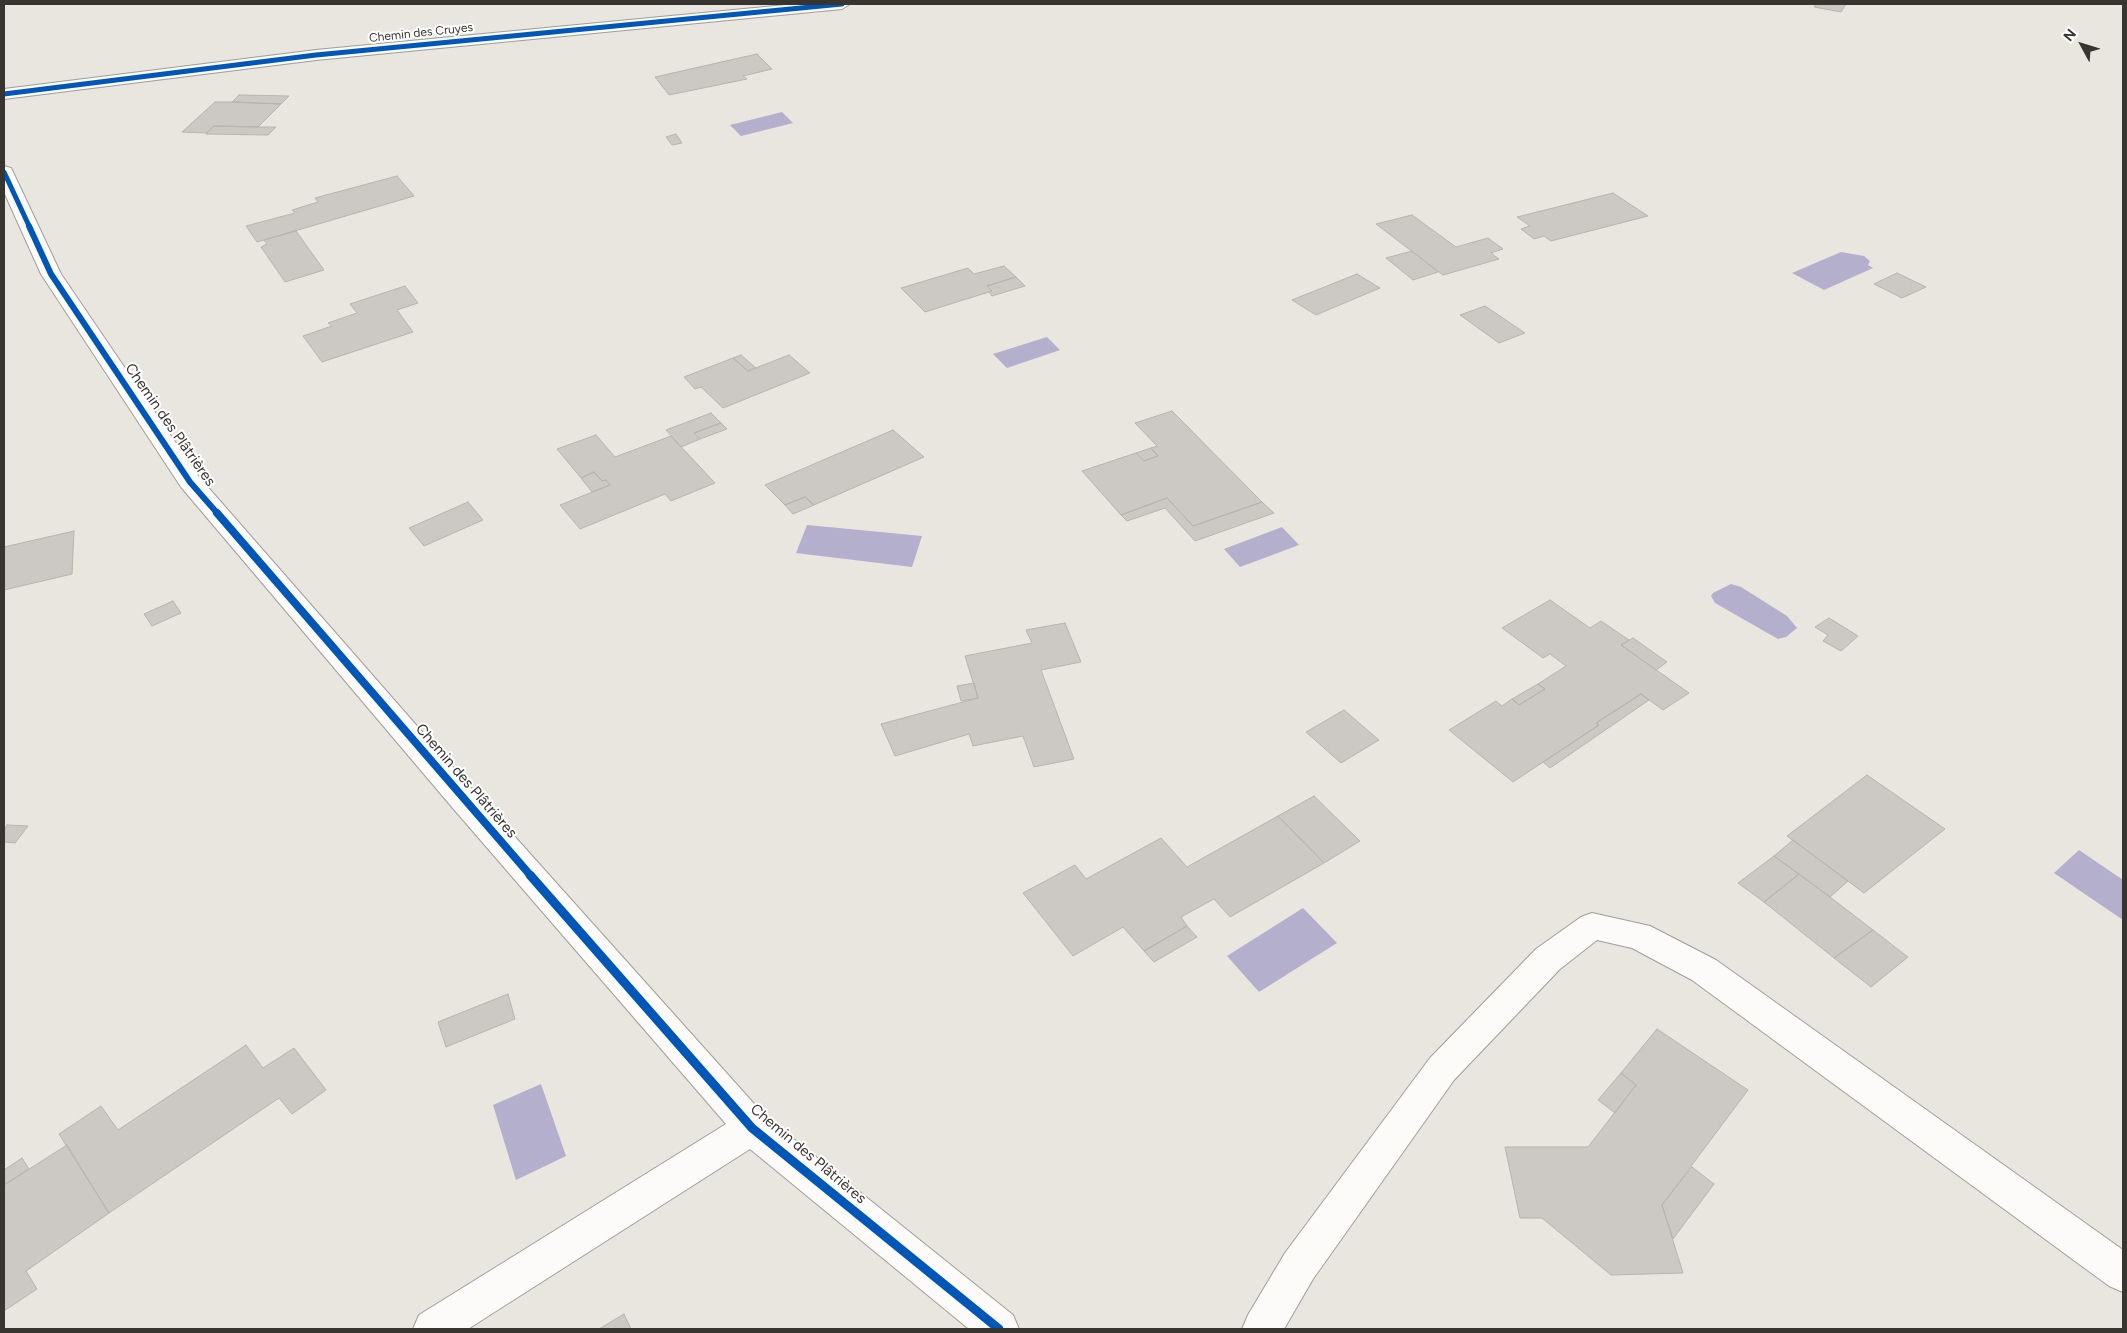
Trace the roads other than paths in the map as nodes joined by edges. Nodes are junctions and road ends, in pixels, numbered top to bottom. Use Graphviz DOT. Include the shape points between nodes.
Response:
graph roads {
  1 [pos="842,4"];
  2 [pos="4,94"];
  3 [pos="4,172"];
  4 [pos="752,1128"];
  5 [pos="2123,1273"];
  6 [pos="433,1329"];
  7 [pos="999,1329"];
  8 [pos="1262,1329"];
  1 -- 2 [label="street, Chemin des Cruyes" via="316,55"];
  3 -- 4 [label="street, Chemin des Plâtrières" via="51,274 190,482"];
  4 -- 6 [label="street"];
  4 -- 7 [label="street, Chemin des Plâtrières"];
  5 -- 8 [label="street" via="1704,970 1640,936 1592,926 1548,959 1442,1068 1299,1266"];
}
